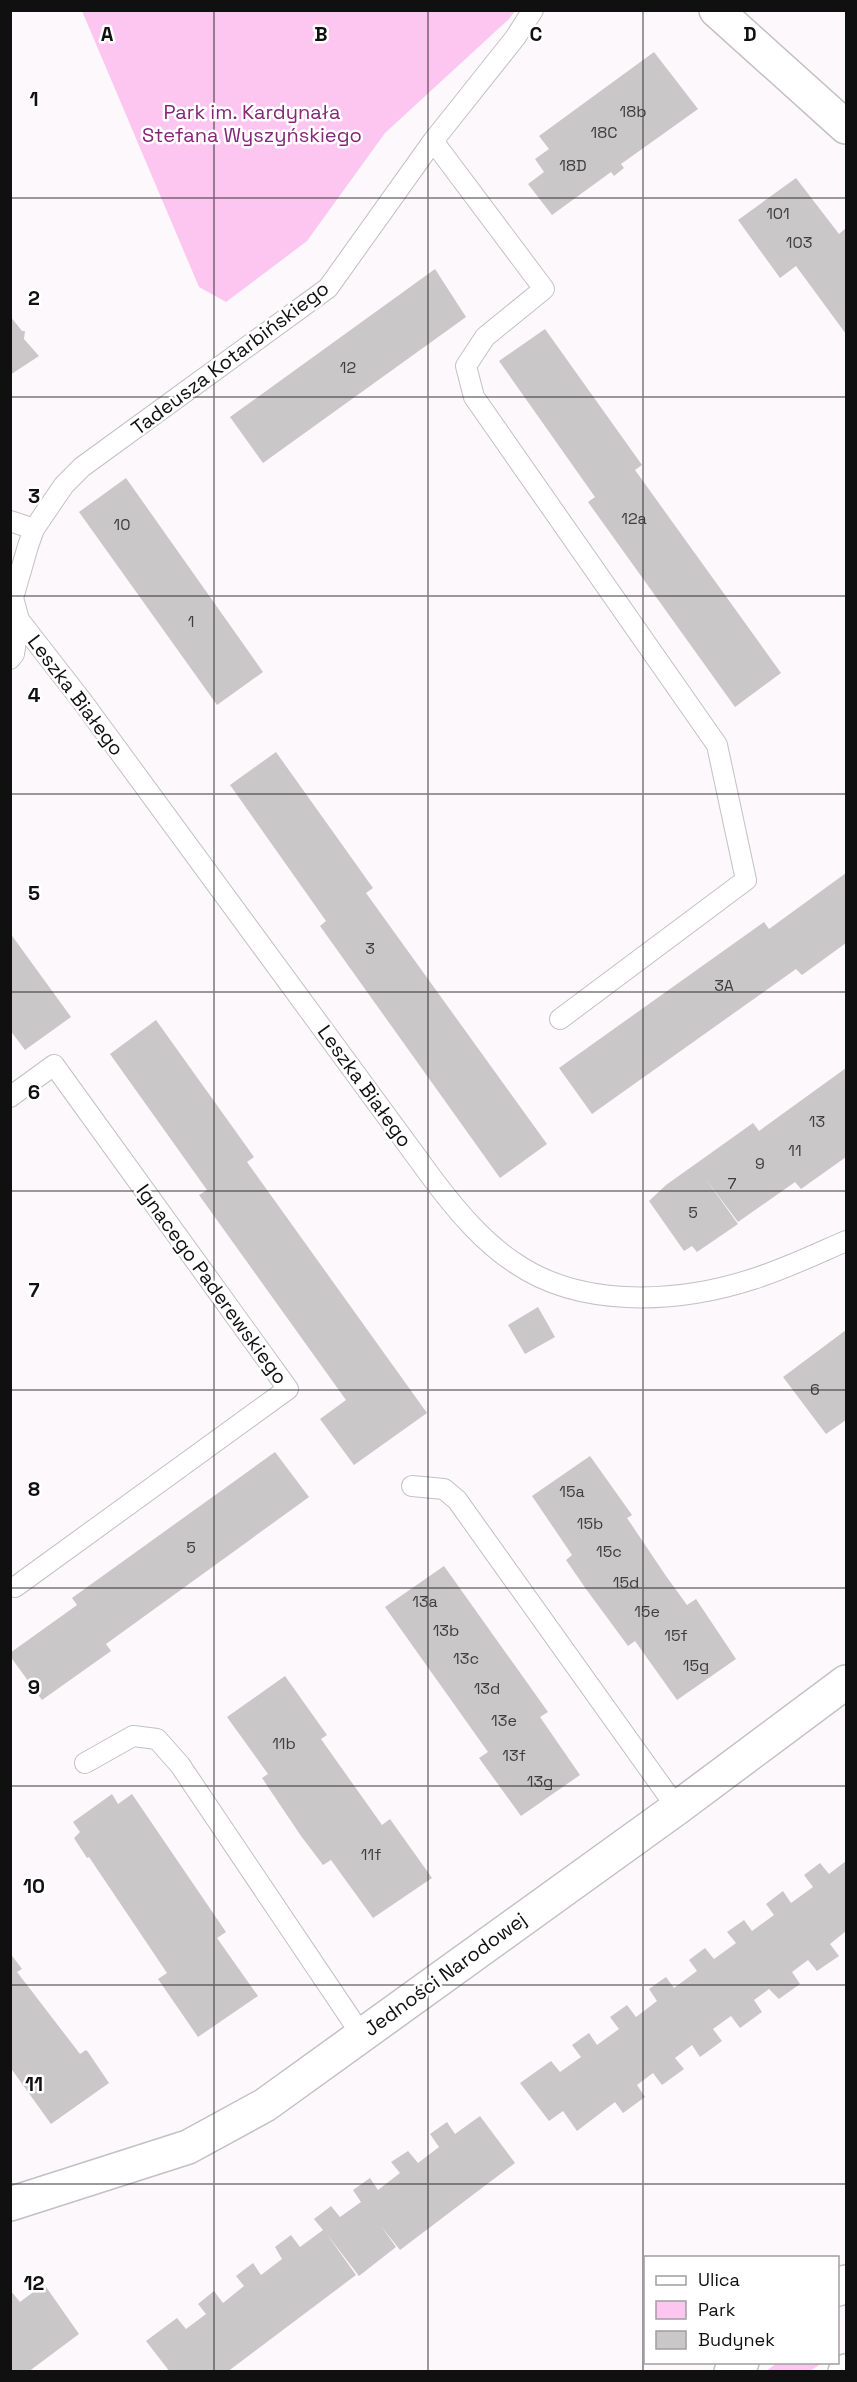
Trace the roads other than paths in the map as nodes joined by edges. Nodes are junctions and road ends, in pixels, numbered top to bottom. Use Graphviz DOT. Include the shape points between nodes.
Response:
graph roads {
  1 [pos="533,10"];
  2 [pos="716,10"];
  3 [pos="846,127"];
  4 [pos="434,141"];
  5 [pos="10,521"];
  6 [pos="34,529"];
  7 [pos="19,620"];
  8 [pos="10,659"];
  9 [pos="560,1019"];
  10 [pos="10,1096"];
  11 [pos="846,1241"];
  12 [pos="412,1486"];
  13 [pos="15,1587"];
  14 [pos="846,1682"];
  15 [pos="84,1763"];
  16 [pos="677,1808"];
  17 [pos="361,2034"];
  18 [pos="10,2204"];
  1 -- 4 [label="lane, Tadeusza Kotarbińskiego"];
  2 -- 3 [label="street"];
  4 -- 6 [label="lane, Tadeusza Kotarbińskiego" via="328,288 82,467 64,485"];
  4 -- 9 [label="lane" via="544,289 485,337 466,366 474,397 717,745 746,880"];
  5 -- 6 [label="lane"];
  6 -- 7 [label="lane, Tadeusza Kotarbińskiego" via="13,598"];
  7 -- 8 [label="lane"];
  7 -- 11 [label="lane, Leszka Białego" via="465,1221 514,1263 572,1290 631,1297 676,1297 753,1279"];
  10 -- 13 [label="lane, Ignacego Paderewskiego" via="54,1065 288,1389"];
  12 -- 16 [label="lane" via="444,1489 457,1500"];
  14 -- 16 [label="street, Jedności Narodowej"];
  15 -- 17 [label="lane" via="133,1736 157,1739 180,1765"];
  16 -- 17 [label="street, Jedności Narodowej"];
  17 -- 18 [label="street, Jedności Narodowej" via="265,2104 188,2147"];
}
